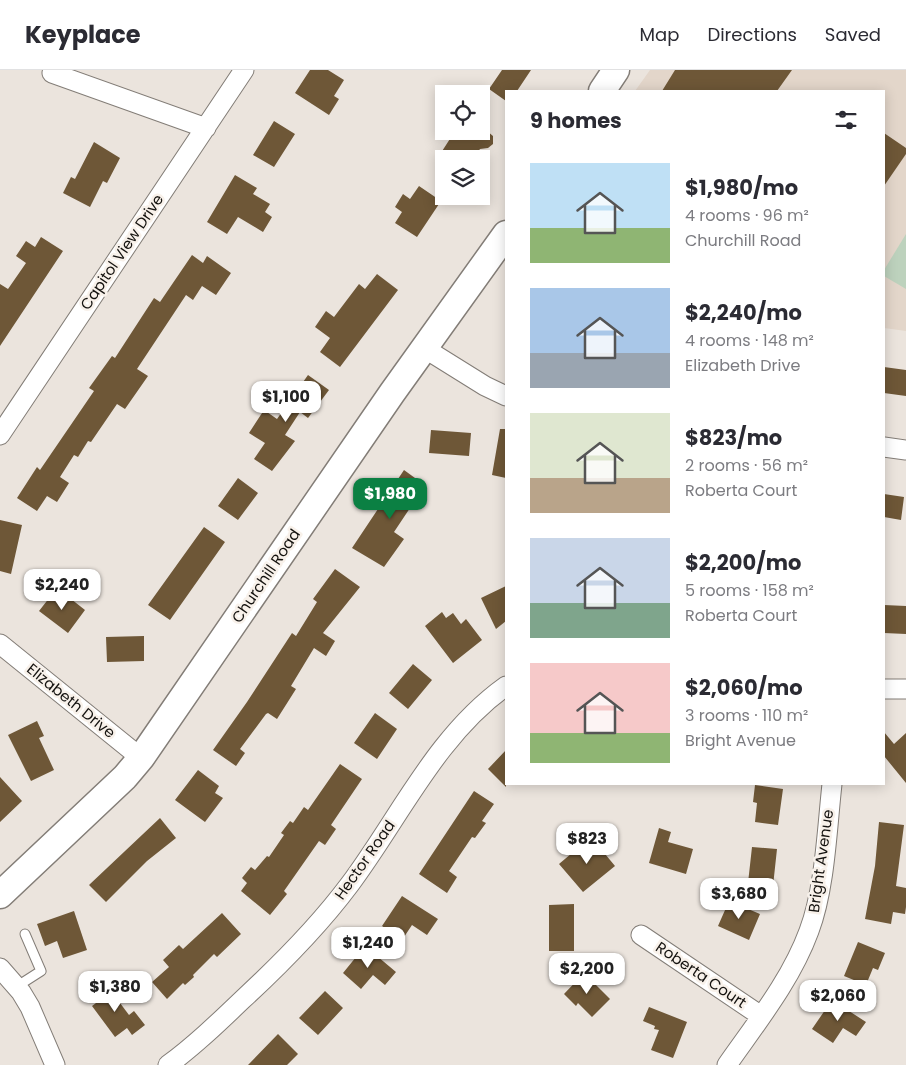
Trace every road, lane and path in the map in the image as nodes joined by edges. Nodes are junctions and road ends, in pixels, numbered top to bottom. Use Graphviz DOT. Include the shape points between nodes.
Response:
graph roads {
  1 [pos="244,70"];
  2 [pos="616,70"];
  3 [pos="52,73"];
  4 [pos="603,90"];
  5 [pos="206,128"];
  6 [pos="505,235"];
  7 [pos="424,348"];
  8 [pos="505,396"];
  9 [pos="0,434"];
  10 [pos="885,447"];
  11 [pos="906,450"];
  12 [pos="0,644"];
  13 [pos="505,687"];
  14 [pos="885,689"];
  15 [pos="906,689"];
  16 [pos="141,758"];
  17 [pos="832,785"];
  18 [pos="0,895"];
  19 [pos="24,934"];
  20 [pos="641,935"];
  21 [pos="0,968"];
  22 [pos="16,986"];
  23 [pos="761,1016"];
  24 [pos="55,1065"];
  25 [pos="168,1065"];
  26 [pos="727,1065"];
  1 -- 5 [label="street, Capitol View Drive"];
  2 -- 4 [label="street"];
  3 -- 5 [label="street"];
  5 -- 9 [label="street, Capitol View Drive"];
  6 -- 7 [label="street, Churchill Road"];
  7 -- 8 [label="street"];
  7 -- 16 [label="street, Churchill Road"];
  10 -- 11 [label="street"];
  12 -- 16 [label="street, Elizabeth Drive"];
  13 -- 25 [label="street, Hector Road" via="454,733 350,883 316,926 226,1015"];
  14 -- 15 [label="street"];
  16 -- 18 [label="street, Churchill Road"];
  17 -- 23 [label="street, Bright Avenue" via="818,901 810,930 786,979"];
  19 -- 22 [label="lane" via="41,971"];
  20 -- 23 [label="street, Roberta Court"];
  21 -- 22 [label="street"];
  22 -- 24 [label="street" via="30,1007"];
  23 -- 26 [label="street, Bright Avenue"];
}
